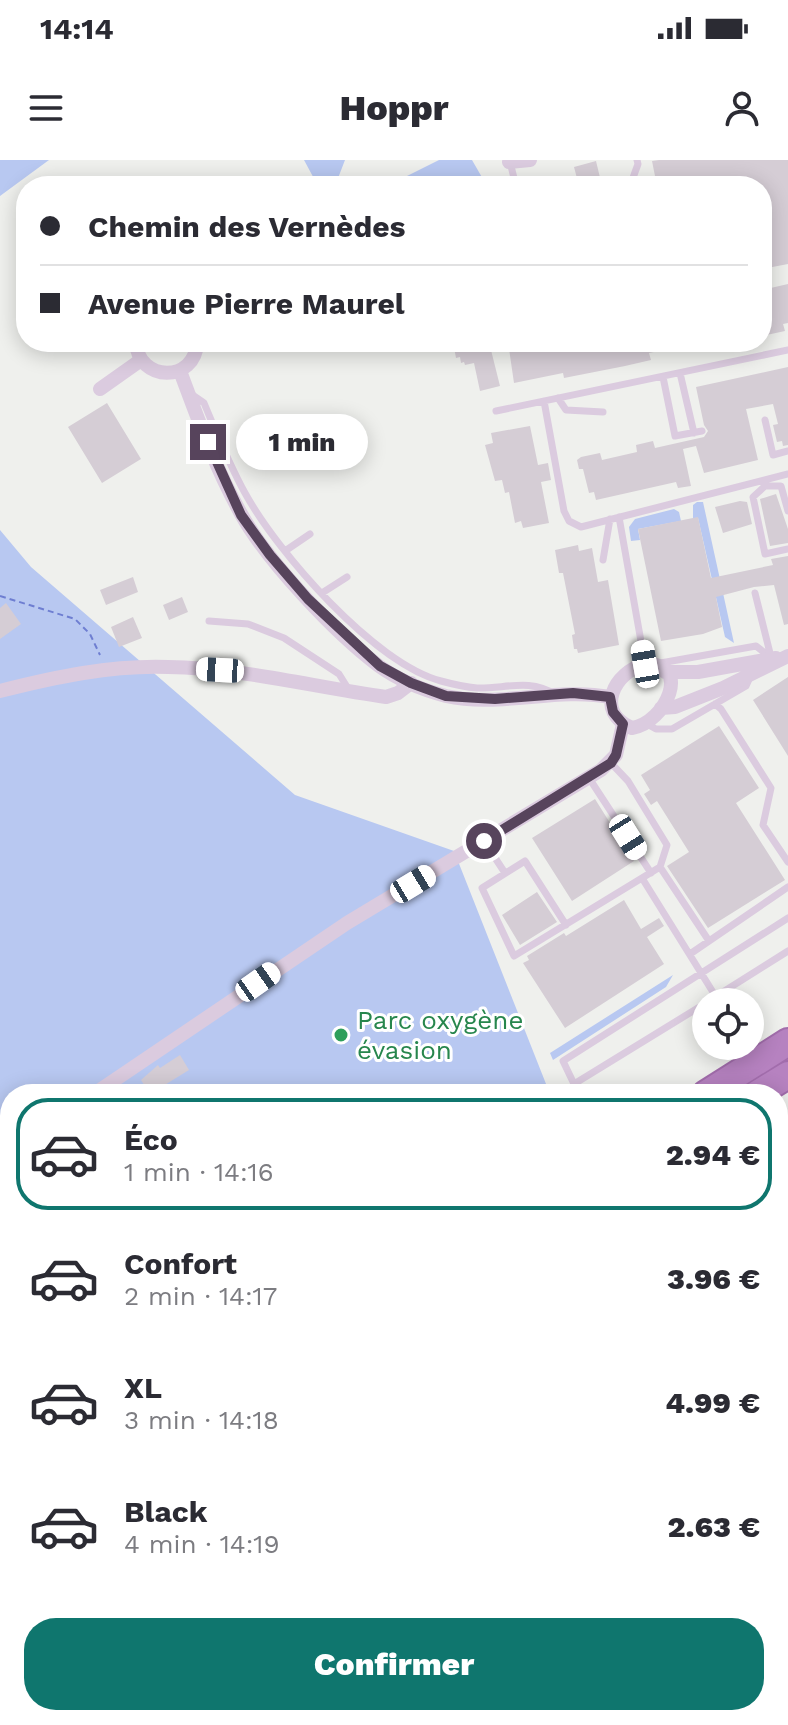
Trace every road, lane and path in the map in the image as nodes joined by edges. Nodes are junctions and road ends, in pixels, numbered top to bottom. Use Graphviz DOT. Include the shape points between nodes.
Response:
graph roads {
  1 [pos="530,160"];
  2 [pos="509,161"];
  3 [pos="788,350"];
  4 [pos="139,352"];
  5 [pos="195,352"];
  6 [pos="141,360"];
  7 [pos="180,371"];
  8 [pos="680,373"];
  9 [pos="663,377"];
  10 [pos="100,389"];
  11 [pos="188,392"];
  12 [pos="558,398"];
  13 [pos="544,401"];
  14 [pos="496,411"];
  15 [pos="603,412"];
  16 [pos="765,420"];
  17 [pos="788,451"];
  18 [pos="788,474"];
  19 [pos="764,483"];
  20 [pos="788,511"];
  21 [pos="614,518"];
  22 [pos="310,534"];
  23 [pos="788,549"];
  24 [pos="285,551"];
  25 [pos="603,560"];
  26 [pos="347,577"];
  27 [pos="322,593"];
  28 [pos="755,593"];
  29 [pos="0,596"];
  30 [pos="209,621"];
  31 [pos="781,657"];
  32 [pos="655,667"];
  33 [pos="104,670"];
  34 [pos="750,677"];
  35 [pos="411,683"];
  36 [pos="0,691"];
  37 [pos="350,692"];
  38 [pos="556,695"];
  39 [pos="610,697"];
  40 [pos="715,704"];
  41 [pos="661,708"];
  42 [pos="623,724"];
  43 [pos="647,724"];
  44 [pos="611,763"];
  45 [pos="589,778"];
  46 [pos="484,841"];
  47 [pos="788,862"];
  48 [pos="660,867"];
  49 [pos="505,873"];
  50 [pos="651,873"];
  51 [pos="642,878"];
  52 [pos="788,887"];
  53 [pos="788,918"];
  54 [pos="566,925"];
  55 [pos="709,941"];
  56 [pos="788,951"];
  57 [pos="690,954"];
  58 [pos="701,973"];
  59 [pos="710,988"];
  60 [pos="730,988"];
  61 [pos="692,1011"];
  62 [pos="788,1042"];
  63 [pos="109,1084"];
  64 [pos="722,1084"];
  1 -- 2 [label="street"];
  3 -- 8 [label="lane"];
  4 -- 6 [label="street"];
  5 -- 7 [label="street"];
  6 -- 7 [label="street" via="161,374"];
  6 -- 10 [label="street"];
  7 -- 11 [label="street"];
  8 -- 9 [label="lane"];
  8 -- 9 [label="lane" via="698,432 675,436"];
  9 -- 12 [label="lane"];
  11 -- 24 [label="lane" via="204,403 246,495"];
  11 -- 35 [label="street" via="235,503 270,555 358,647"];
  12 -- 13 [label="lane"];
  12 -- 15 [label="lane" via="566,410"];
  13 -- 14 [label="lane"];
  13 -- 21 [label="lane" via="569,521 581,527"];
  16 -- 17 [label="lane" via="773,455"];
  18 -- 19 [label="lane"];
  19 -- 20 [label="lane" via="781,486"];
  19 -- 21 [label="lane"];
  19 -- 23 [label="lane" via="753,497 765,554"];
  21 -- 25 [label="lane"];
  21 -- 32 [label="lane"];
  22 -- 24 [label="lane"];
  24 -- 27 [label="lane"];
  26 -- 27 [label="lane"];
  27 -- 38 [label="lane" via="362,633 409,668 477,688 543,686"];
  28 -- 31 [label="lane"];
  29 -- 33 [label="path" via="75,619 90,634"];
  30 -- 37 [label="lane" via="248,624 284,638 339,674"];
  31 -- 32 [label="street" via="698,672"];
  31 -- 34 [label="street"];
  32 -- 39 [label="street" via="626,675"];
  32 -- 41 [label="street" via="670,679 673,690"];
  33 -- 36 [label="street"];
  33 -- 37 [label="street" via="220,670"];
  34 -- 40 [label="lane" via="746,686"];
  34 -- 41 [label="street"];
  35 -- 37 [label="street" via="386,697"];
  35 -- 38 [label="street" via="446,696 478,699"];
  38 -- 39 [label="street"];
  39 -- 42 [label="street"];
  40 -- 43 [label="lane" via="672,729"];
  40 -- 47 [label="lane" via="771,788 763,825"];
  41 -- 43 [label="street"];
  42 -- 43 [label="street"];
  42 -- 44 [label="street"];
  44 -- 45 [label="street"];
  44 -- 48 [label="lane" via="667,845"];
  45 -- 46 [label="street"];
  45 -- 50 [label="lane"];
  46 -- 49 [label="lane"];
  46 -- 63 [label="street" via="307,948"];
  48 -- 50 [label="lane"];
  48 -- 55 [label="lane"];
  49 -- 54 [label="lane" via="525,861"];
  49 -- 54 [label="lane" via="482,888 514,956"];
  50 -- 51 [label="lane"];
  51 -- 54 [label="lane"];
  51 -- 57 [label="lane"];
  52 -- 55 [label="lane"];
  53 -- 58 [label="lane"];
  55 -- 57 [label="lane"];
  56 -- 60 [label="lane"];
  57 -- 58 [label="lane"];
  58 -- 59 [label="lane"];
  58 -- 61 [label="lane" via="563,1061 574,1084"];
  62 -- 64 [label="highway"];
}
